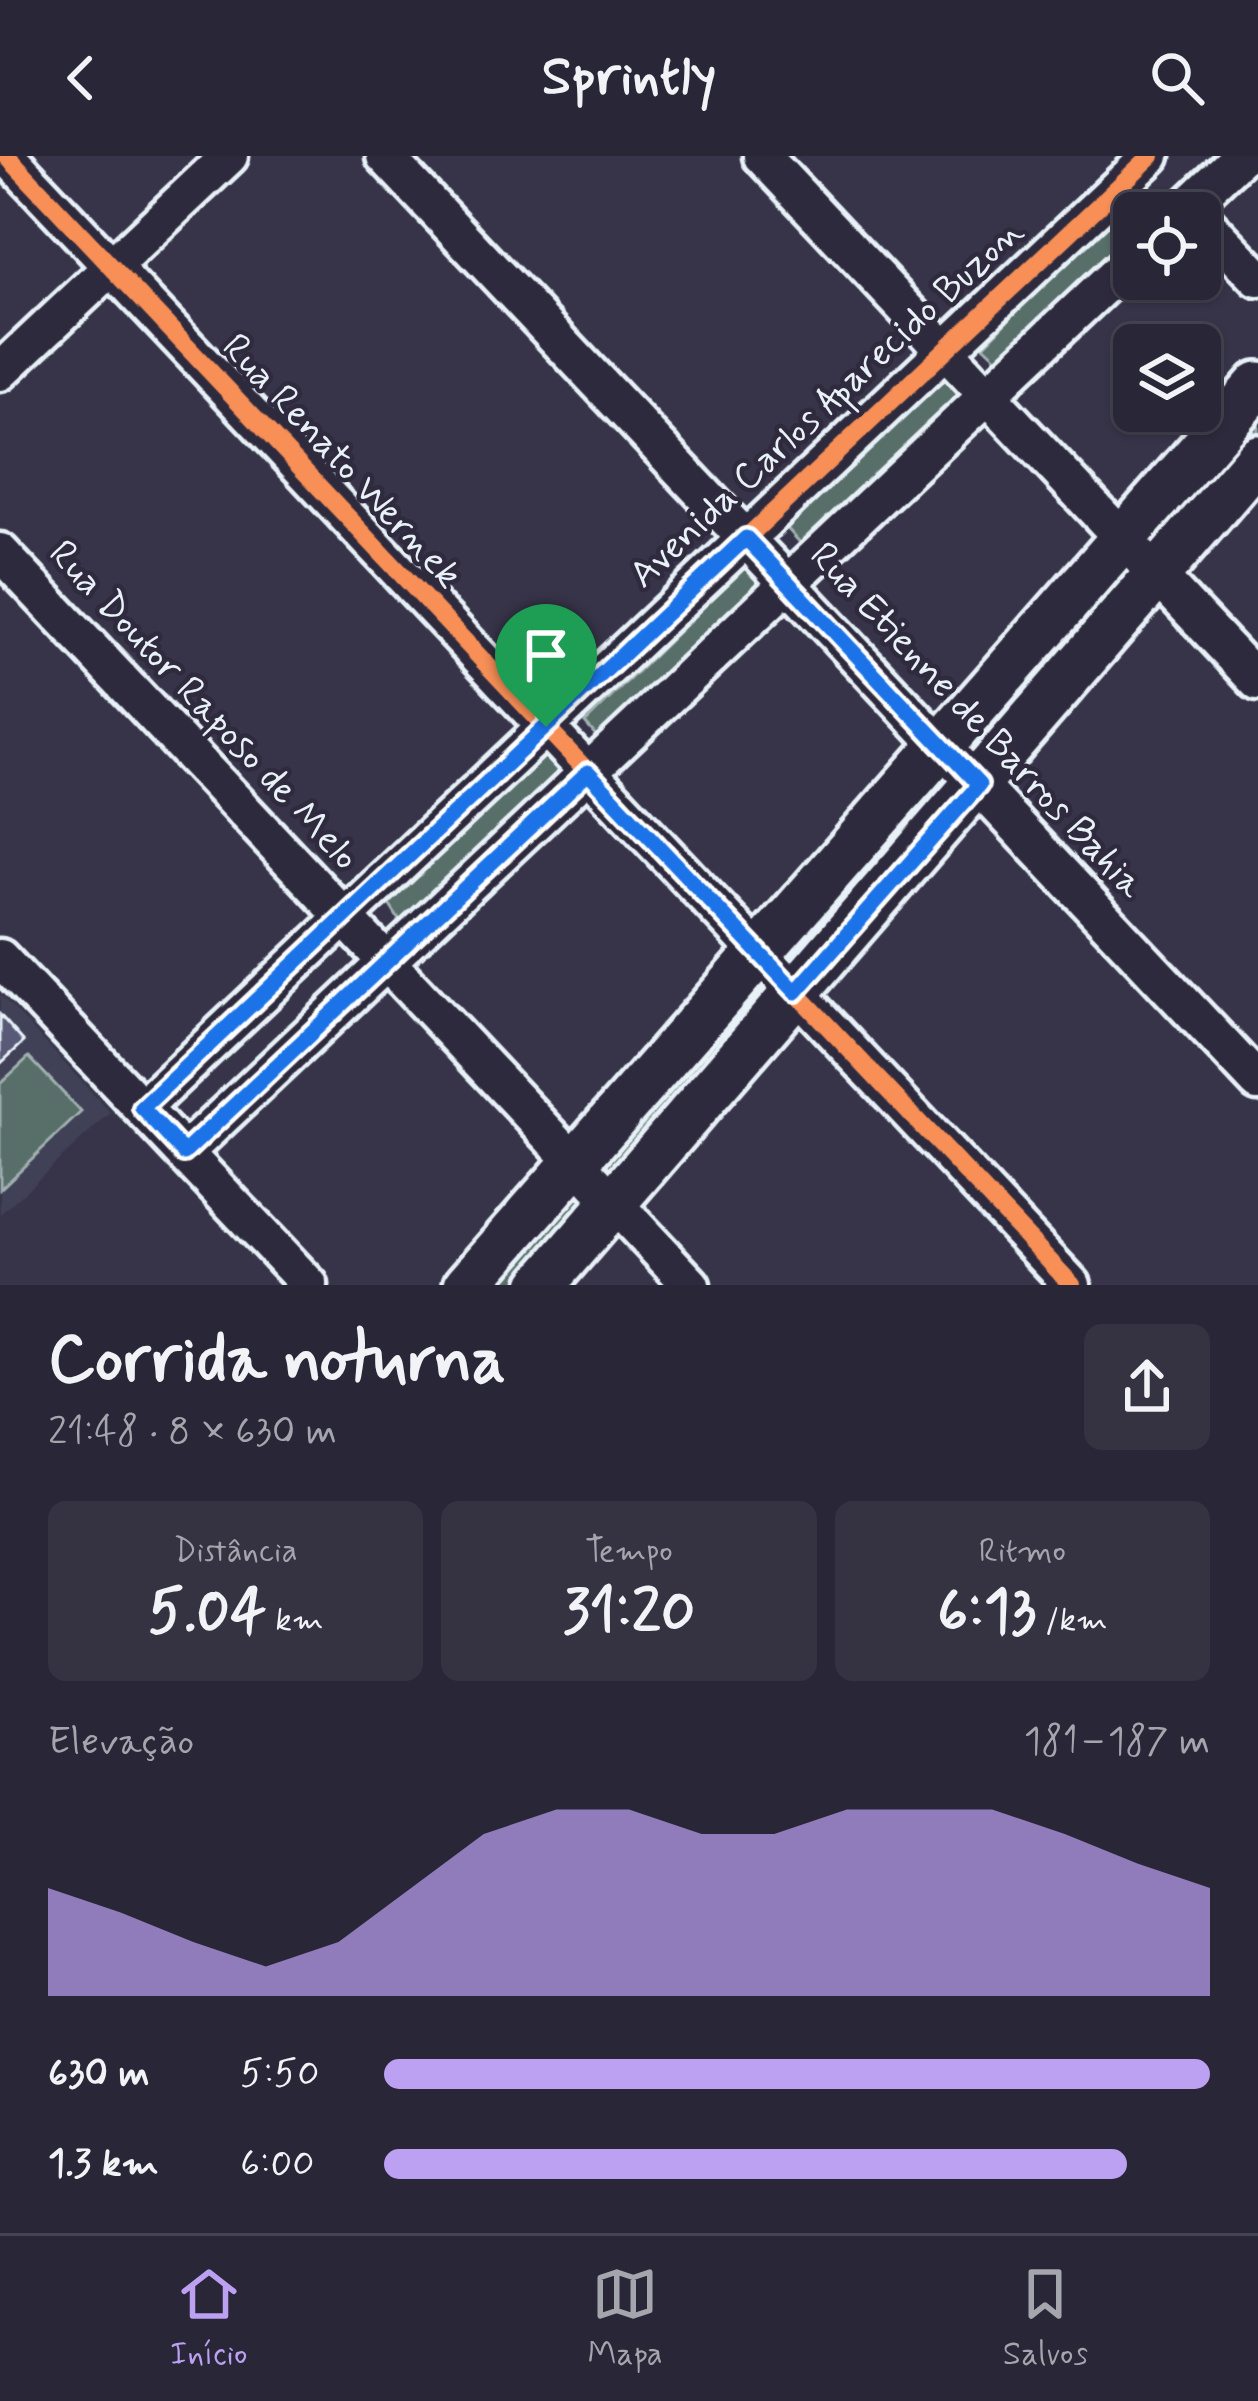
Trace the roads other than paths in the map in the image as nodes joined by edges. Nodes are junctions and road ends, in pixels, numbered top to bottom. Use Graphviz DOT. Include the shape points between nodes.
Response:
graph roads {
  1 [pos="7,156"];
  2 [pos="229,156"];
  3 [pos="385,156"];
  4 [pos="762,156"];
  5 [pos="1241,156"];
  6 [pos="1147,157"];
  7 [pos="1175,192"];
  8 [pos="1209,192"];
  9 [pos="1221,242"];
  10 [pos="112,267"];
  11 [pos="1113,277"];
  12 [pos="1258,278"];
  13 [pos="945,350"];
  14 [pos="0,372"];
  15 [pos="1258,385"];
  16 [pos="987,395"];
  17 [pos="1258,458"];
  18 [pos="746,538"];
  19 [pos="1123,539"];
  20 [pos="0,552"];
  21 [pos="1158,575"];
  22 [pos="788,583"];
  23 [pos="1258,682"];
  24 [pos="546,727"];
  25 [pos="941,745"];
  26 [pos="588,772"];
  27 [pos="979,785"];
  28 [pos="344,917"];
  29 [pos="761,956"];
  30 [pos="2,962"];
  31 [pos="386,962"];
  32 [pos="796,992"];
  33 [pos="1258,1082"];
  34 [pos="142,1108"];
  35 [pos="184,1153"];
  36 [pos="576,1163"];
  37 [pos="613,1202"];
  38 [pos="309,1285"];
  39 [pos="467,1285"];
  40 [pos="542,1285"];
  41 [pos="691,1285"];
  42 [pos="1072,1285"];
  1 -- 10 [label="street, Rua Renato Wernek"];
  2 -- 10 [label="street"];
  3 -- 18 [label="street, Rua Etienne de Barros Bahia"];
  4 -- 13 [label="street"];
  5 -- 8 [label="street"];
  6 -- 7 [label="street"];
  6 -- 13 [label="street, Avenida Carlos Aparecido Buzon"];
  9 -- 12 [label="street"];
  10 -- 14 [label="street"];
  10 -- 24 [label="street, Rua Renato Wernek"];
  11 -- 16 [label="street"];
  13 -- 16 [label="street"];
  13 -- 18 [label="street, Avenida Carlos Aparecido Buzon"];
  15 -- 19 [label="main road"];
  16 -- 19 [label="street"];
  16 -- 22 [label="street"];
  17 -- 21 [label="main road"];
  18 -- 22 [label="street, Rua Etienne de Barros Bahia"];
  18 -- 24 [label="street, Avenida Carlos Aparecido Buzon"];
  19 -- 21 [label="street"];
  19 -- 25 [label="main road"];
  20 -- 28 [label="street, Rua Doutor Raposo de Melo"];
  21 -- 23 [label="street"];
  21 -- 27 [label="main road"];
  22 -- 25 [label="street, Rua Etienne de Barros Bahia"];
  22 -- 26 [label="street"];
  24 -- 26 [label="street, Rua Renato Wernek"];
  24 -- 28 [label="street, Avenida Carlos Aparecido Buzon"];
  25 -- 27 [label="street, Rua Etienne de Barros Bahia"];
  25 -- 29 [label="main road"];
  26 -- 29 [label="street, Rua Renato Wernek"];
  26 -- 31 [label="street"];
  27 -- 32 [label="main road"];
  27 -- 33 [label="street, Rua Etienne de Barros Bahia"];
  28 -- 31 [label="street, Rua Doutor Raposo de Melo"];
  28 -- 34 [label="street, Avenida Carlos Aparecido Buzon"];
  29 -- 32 [label="street, Rua Renato Wernek"];
  29 -- 36 [label="main road"];
  30 -- 34 [label="street"];
  31 -- 35 [label="street"];
  31 -- 36 [label="street, Rua Doutor Raposo de Melo"];
  32 -- 37 [label="main road"];
  32 -- 42 [label="street, Rua Renato Wernek"];
  34 -- 35 [label="street"];
  35 -- 38 [label="street"];
  36 -- 37 [label="street, Rua Doutor Raposo de Melo"];
  36 -- 39 [label="main road"];
  37 -- 40 [label="main road"];
  37 -- 41 [label="street, Rua Doutor Raposo de Melo"];
}
